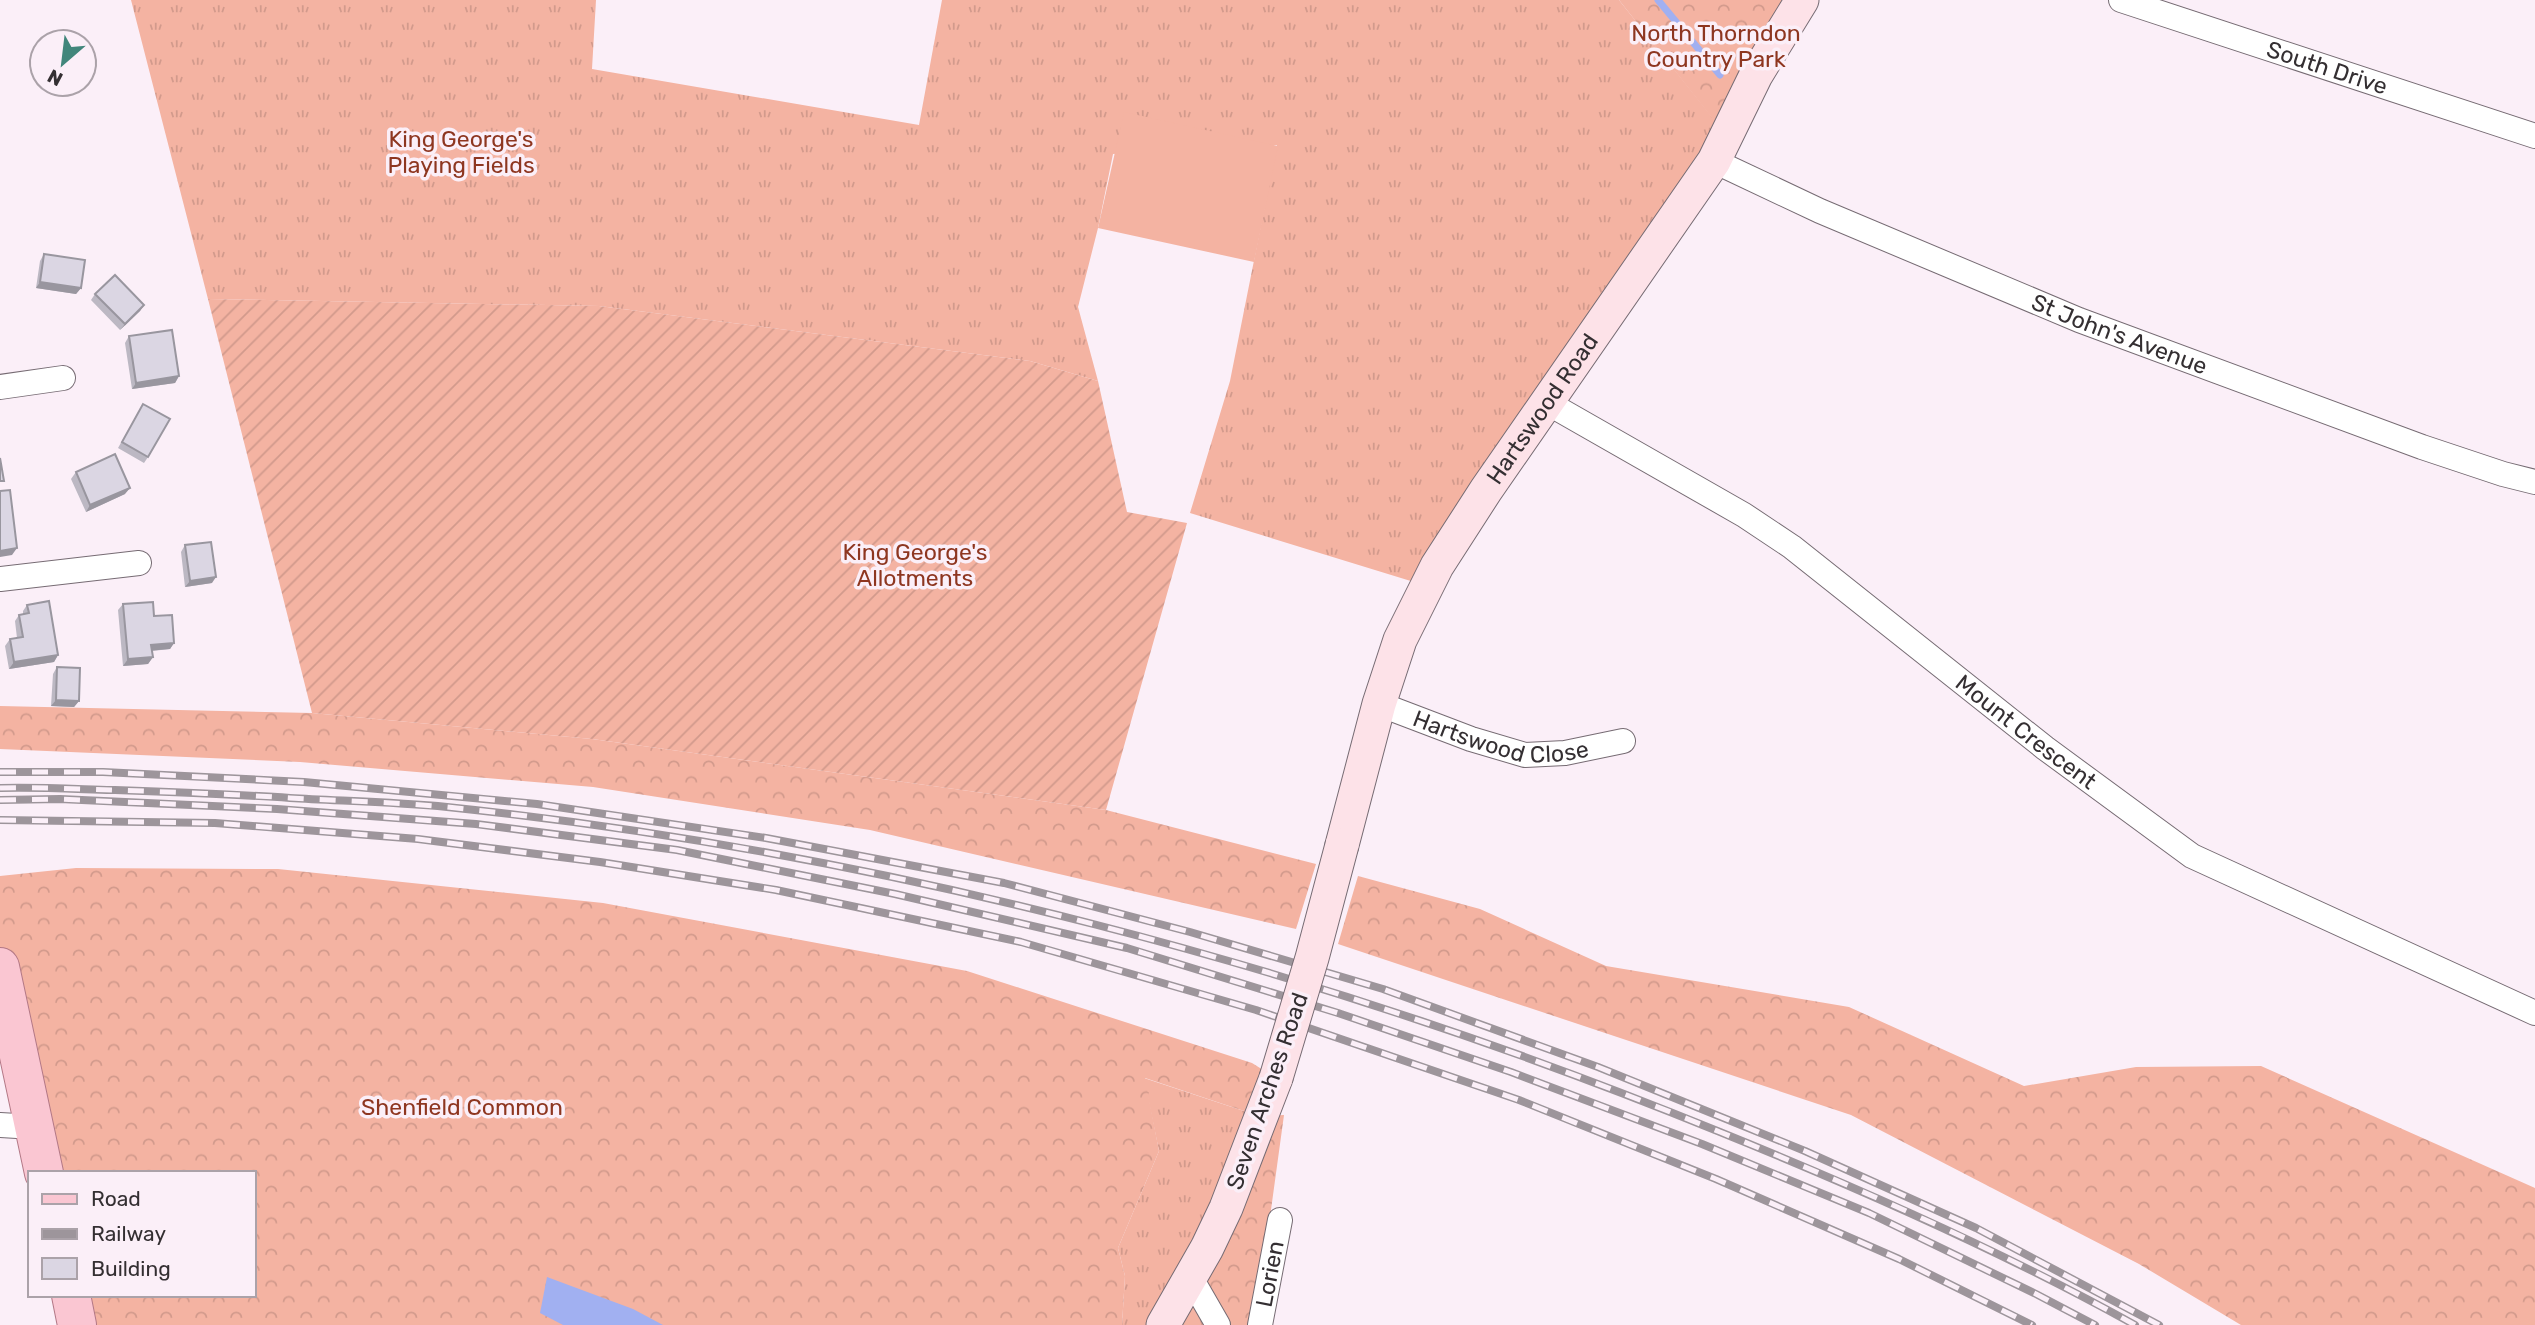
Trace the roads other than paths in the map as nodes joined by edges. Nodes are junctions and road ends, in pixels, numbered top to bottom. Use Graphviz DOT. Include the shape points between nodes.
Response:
graph roads {
  1 [pos="1802,0"];
  2 [pos="2121,0"];
  3 [pos="2535,136"];
  4 [pos="1714,161"];
  5 [pos="63,378"];
  6 [pos="0,387"];
  7 [pos="1546,402"];
  8 [pos="2535,482"];
  9 [pos="139,563"];
  10 [pos="0,579"];
  11 [pos="1379,704"];
  12 [pos="1623,741"];
  13 [pos="1342,845"];
  14 [pos="0,967"];
  15 [pos="2535,1013"];
  16 [pos="17,1126"];
  17 [pos="43,1171"];
  18 [pos="1280,1220"];
  19 [pos="1191,1278"];
  20 [pos="71,1297"];
  21 [pos="77,1325"];
  22 [pos="1163,1325"];
  23 [pos="1218,1325"];
  24 [pos="1260,1325"];
  1 -- 4 [label="street, Hartswood Road" via="1756,75"];
  2 -- 3 [label="street, South Drive"];
  4 -- 7 [label="street, Hartswood Road"];
  4 -- 8 [label="street, St John's Avenue" via="1820,211 2079,320 2422,447"];
  5 -- 6 [label="street"];
  7 -- 11 [label="street, Hartswood Road" via="1437,566 1400,639"];
  7 -- 15 [label="street, Mount Crescent" via="1793,547 2045,748 2192,856"];
  9 -- 10 [label="street"];
  11 -- 12 [label="street, Hartswood Close" via="1525,755 1565,753"];
  11 -- 13 [label="street, Hartswood Road"];
  13 -- 19 [label="street, Seven Arches Road, bridge" via="1276,1078 1226,1208"];
  14 -- 16 [label="main road"];
  16 -- 17 [label="main road"];
  18 -- 24 [label="street, Lorien"];
  19 -- 22 [label="street, Seven Arches Road"];
  19 -- 23 [label="street"];
  20 -- 21 [label="main road"];
}
